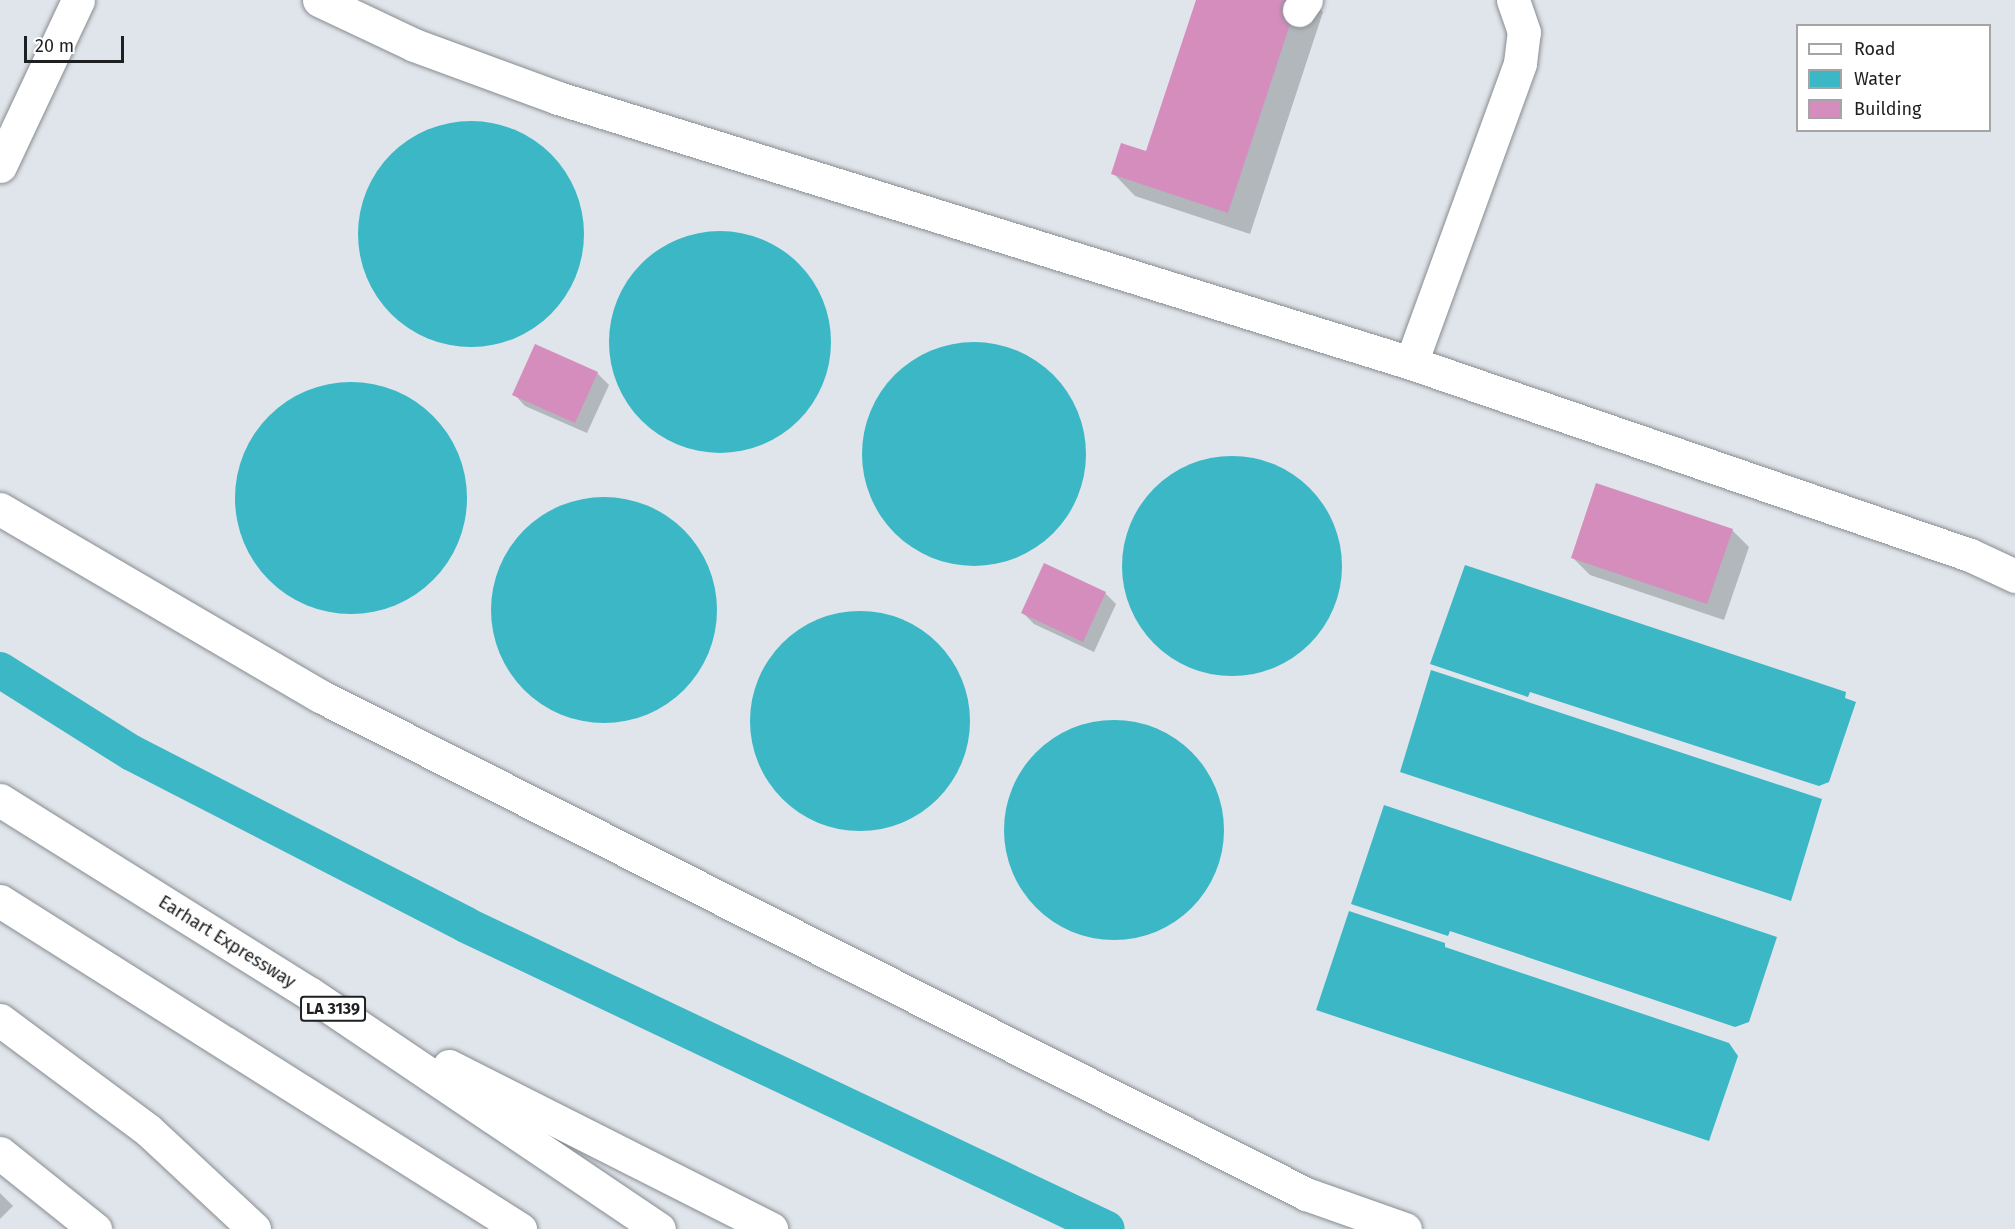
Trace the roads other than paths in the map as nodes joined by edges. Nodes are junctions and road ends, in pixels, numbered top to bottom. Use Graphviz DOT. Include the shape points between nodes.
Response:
graph roads {
  1 [pos="78,0"];
  2 [pos="319,0"];
  3 [pos="1514,0"];
  4 [pos="0,166"];
  5 [pos="1411,363"];
  6 [pos="0,509"];
  7 [pos="2015,576"];
  8 [pos="0,800"];
  9 [pos="0,901"];
  10 [pos="309,993"];
  11 [pos="0,1020"];
  12 [pos="148,1130"];
  13 [pos="0,1153"];
  14 [pos="95,1229"];
  15 [pos="236,1229"];
  16 [pos="254,1229"];
  17 [pos="520,1229"];
  18 [pos="659,1229"];
  19 [pos="771,1229"];
  20 [pos="1405,1229"];
  1 -- 4 [label="main road"];
  2 -- 5 [label="main road" via="414,45 558,98"];
  3 -- 5 [label="main road" via="1524,32 1520,63"];
  5 -- 7 [label="main road" via="1970,555"];
  6 -- 20 [label="main road" via="320,696 1306,1194"];
  8 -- 10 [label="main road, Earhart Expressway / LA 3139"];
  9 -- 17 [label="main road"];
  10 -- 18 [label="main road, Earhart Expressway / LA 3139"];
  10 -- 19 [label="main road"];
  11 -- 12 [label="main road"];
  12 -- 15 [label="main road"];
  12 -- 16 [label="main road"];
  13 -- 14 [label="main road"];
}
